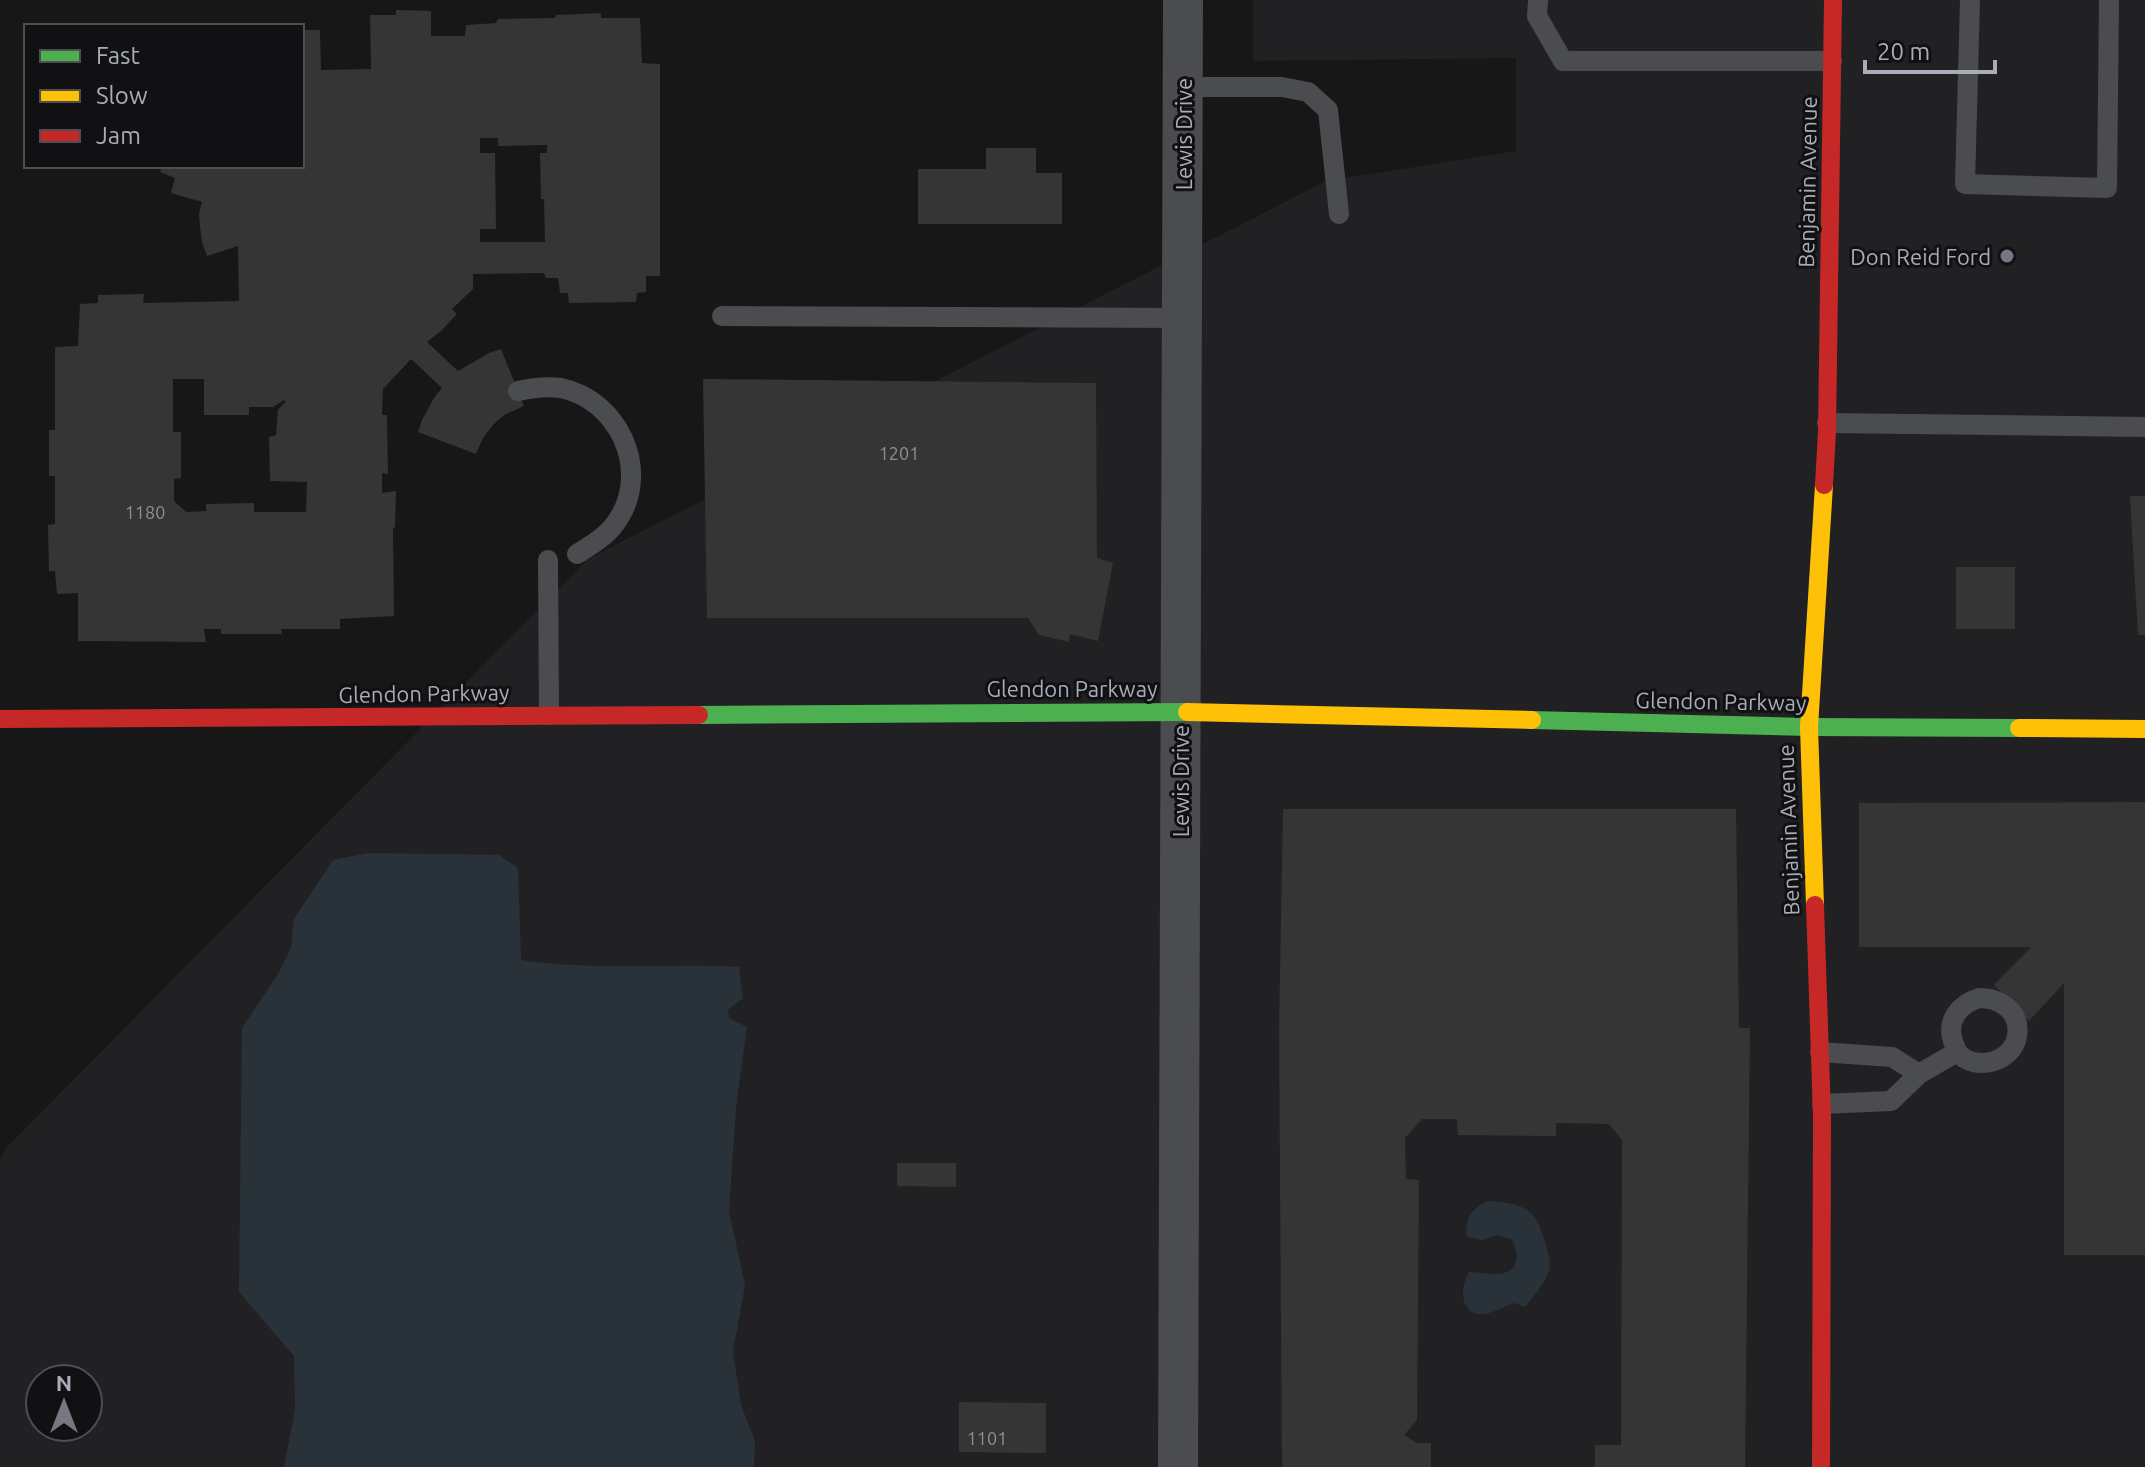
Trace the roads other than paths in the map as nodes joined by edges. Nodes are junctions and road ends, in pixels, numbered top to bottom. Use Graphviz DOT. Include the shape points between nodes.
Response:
graph roads {
  1 [pos="1183,0"];
  2 [pos="1538,0"];
  3 [pos="1833,0"];
  4 [pos="1970,0"];
  5 [pos="2109,0"];
  6 [pos="1832,61"];
  7 [pos="1183,87"];
  8 [pos="1339,214"];
  9 [pos="722,316"];
  10 [pos="1182,318"];
  11 [pos="518,391"];
  12 [pos="1827,423"];
  13 [pos="2145,427"];
  14 [pos="577,554"];
  15 [pos="548,560"];
  16 [pos="1180,712"];
  17 [pos="549,715"];
  18 [pos="0,719"];
  19 [pos="1809,727"];
  20 [pos="2145,729"];
  21 [pos="1820,1052"];
  22 [pos="1957,1052"];
  23 [pos="1919,1074"];
  24 [pos="1822,1104"];
  25 [pos="1178,1467"];
  26 [pos="1821,1467"];
  1 -- 7 [label="street, Lewis Drive"];
  2 -- 6 [label="lane" via="1537,16 1563,61"];
  3 -- 6 [label="street, Benjamin Avenue"];
  4 -- 5 [label="lane" via="1965,184 2107,188"];
  6 -- 12 [label="street, Benjamin Avenue"];
  7 -- 8 [label="lane" via="1308,92 1328,110"];
  7 -- 10 [label="street, Lewis Drive"];
  9 -- 10 [label="lane"];
  10 -- 16 [label="street, Lewis Drive"];
  11 -- 14 [label="lane" via="560,388 586,397 624,438 631,465 630,493 619,519 601,540"];
  12 -- 13 [label="lane"];
  12 -- 19 [label="street, Benjamin Avenue"];
  15 -- 17 [label="lane"];
  16 -- 17 [label="street, Glendon Parkway"];
  16 -- 19 [label="street, Glendon Parkway"];
  16 -- 25 [label="street, Lewis Drive"];
  17 -- 18 [label="street, Glendon Parkway"];
  19 -- 20 [label="street, Glendon Parkway"];
  19 -- 21 [label="street, Benjamin Avenue"];
  21 -- 23 [label="lane" via="1892,1057"];
  21 -- 24 [label="street, Benjamin Avenue"];
  22 -- 23 [label="lane"];
  23 -- 24 [label="lane" via="1891,1101"];
  24 -- 26 [label="street, Benjamin Avenue"];
}
